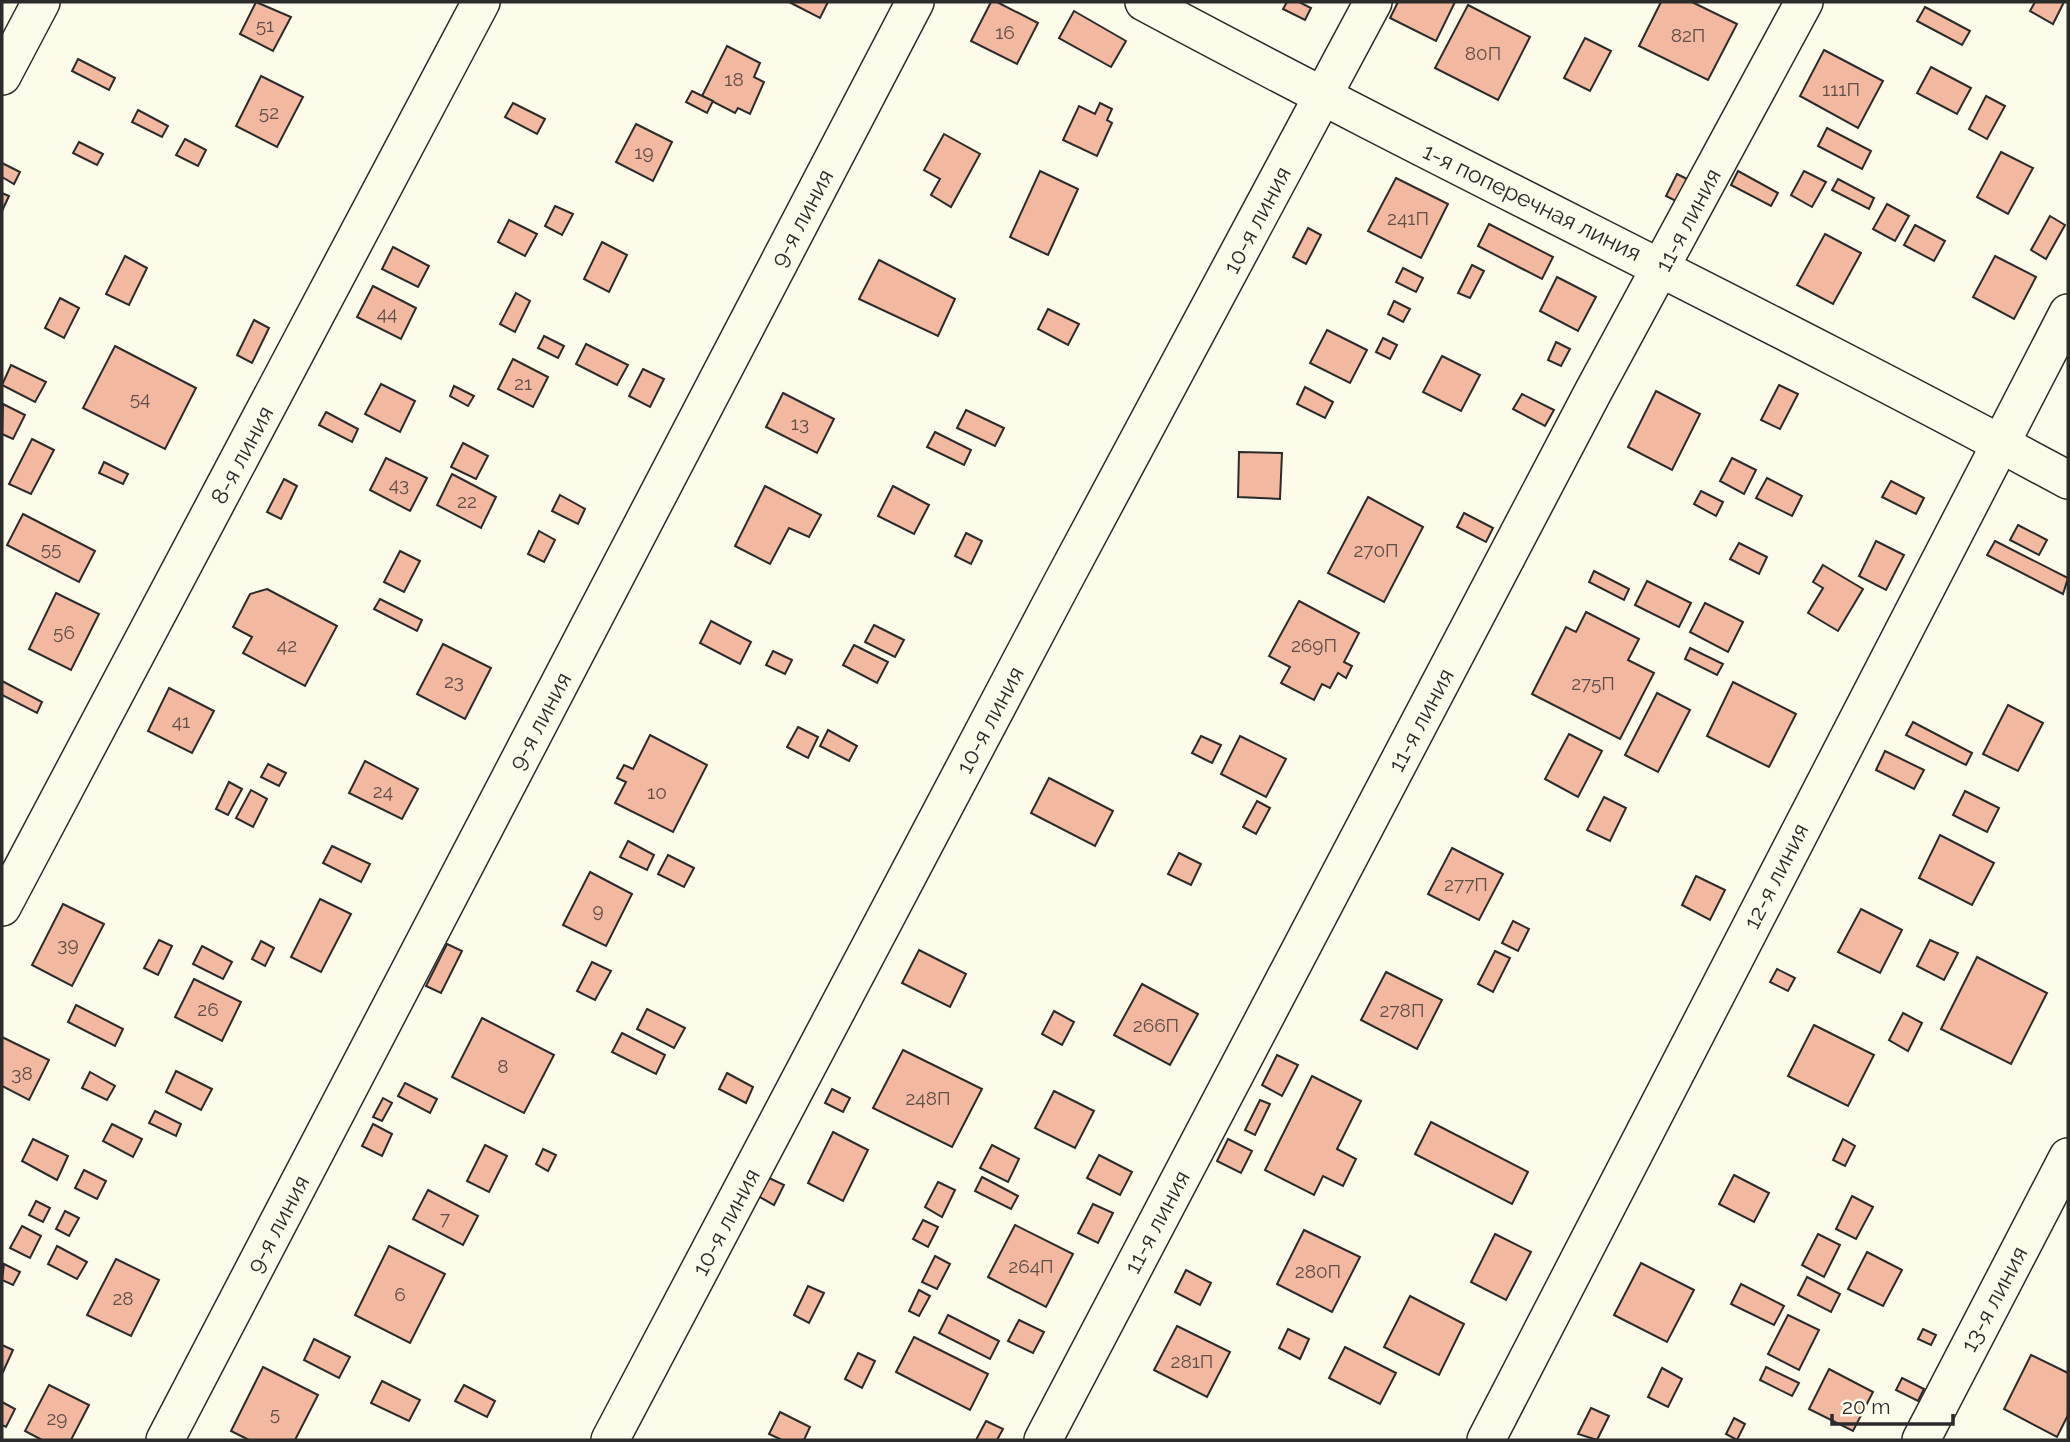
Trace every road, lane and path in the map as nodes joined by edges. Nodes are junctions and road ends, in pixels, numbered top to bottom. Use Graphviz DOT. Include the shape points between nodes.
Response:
graph roads {
  1 [pos="41,2"];
  2 [pos="481,2"];
  3 [pos="915,2"];
  4 [pos="1144,2"];
  5 [pos="1373,2"];
  6 [pos="1804,2"];
  7 [pos="2,76"];
  8 [pos="1323,98"];
  9 [pos="1663,267"];
  10 [pos="2068,313"];
  11 [pos="1999,443"];
  12 [pos="2068,480"];
  13 [pos="2,907"];
  14 [pos="2068,1157"];
  15 [pos="165,1440"];
  16 [pos="610,1440"];
  17 [pos="1043,1440"];
  18 [pos="1486,1440"];
  19 [pos="1921,1440"];
  1 -- 7 [label="street"];
  2 -- 13 [label="street, 8-я линия"];
  3 -- 15 [label="street, 9-я линия"];
  4 -- 8 [label="street, 1-я поперечная линия"];
  5 -- 8 [label="street, 10-я линия"];
  6 -- 9 [label="street, 11-я линия"];
  8 -- 9 [label="street, 1-я поперечная линия"];
  8 -- 16 [label="street, 10-я линия"];
  9 -- 11 [label="street, 1-я поперечная линия"];
  9 -- 17 [label="street, 11-я линия" via="1593,391"];
  10 -- 11 [label="street, 12-я линия"];
  11 -- 12 [label="street, 1-я поперечная линия"];
  11 -- 18 [label="street, 12-я линия"];
  14 -- 19 [label="street, 13-я линия"];
}
